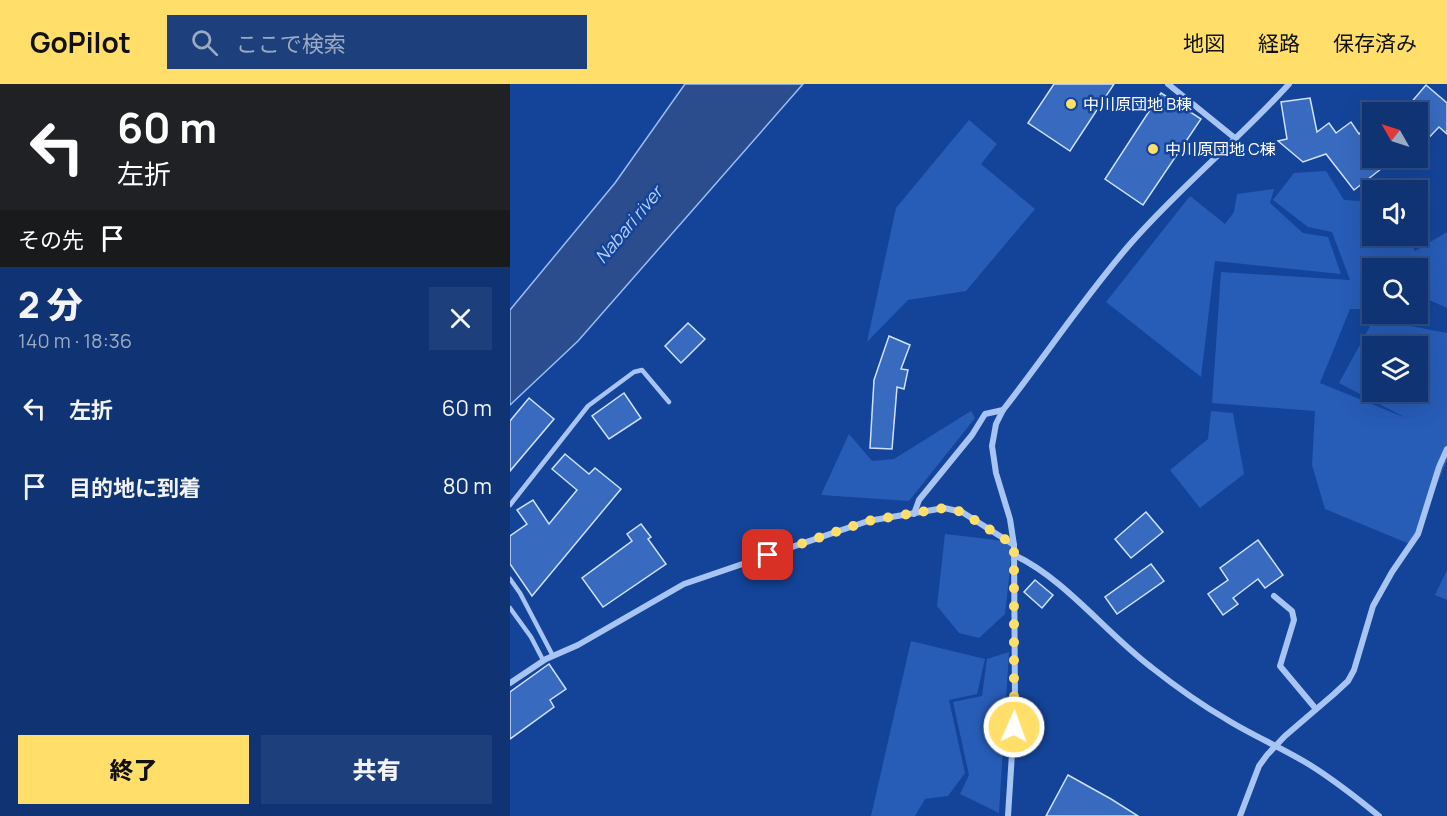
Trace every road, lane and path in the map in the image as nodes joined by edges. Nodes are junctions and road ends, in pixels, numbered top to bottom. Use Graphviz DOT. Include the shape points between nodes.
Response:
graph roads {
  1 [pos="1168,84"];
  2 [pos="1289,84"];
  3 [pos="1236,139"];
  4 [pos="669,402"];
  5 [pos="1003,410"];
  6 [pos="1447,449"];
  7 [pos="510,505"];
  8 [pos="914,514"];
  9 [pos="1014,545"];
  10 [pos="1014,555"];
  11 [pos="510,579"];
  12 [pos="1274,596"];
  13 [pos="510,608"];
  14 [pos="553,656"];
  15 [pos="543,660"];
  16 [pos="510,683"];
  17 [pos="1316,709"];
  18 [pos="1276,744"];
  19 [pos="1008,816"];
  20 [pos="1240,816"];
  21 [pos="1379,816"];
  1 -- 3 [label="street"];
  2 -- 3 [label="street"];
  3 -- 5 [label="street" via="1132,242"];
  4 -- 7 [label="lane" via="642,370 634,372 588,406"];
  5 -- 8 [label="street" via="984,414 920,500"];
  5 -- 9 [label="street" via="992,446"];
  6 -- 17 [label="street" via="1418,534 1373,606 1354,670 1348,681"];
  8 -- 9 [label="street" via="944,508 962,512"];
  8 -- 14 [label="street" via="868,521 684,584"];
  9 -- 10 [label="street"];
  10 -- 18 [label="street" via="1037,568 1152,668 1227,720"];
  10 -- 19 [label="street" via="1015,706"];
  11 -- 14 [label="lane"];
  12 -- 17 [label="street" via="1293,611 1294,620 1280,666"];
  13 -- 15 [label="lane"];
  14 -- 15 [label="street"];
  15 -- 16 [label="street"];
  17 -- 18 [label="street"];
  18 -- 20 [label="street" via="1259,766"];
  18 -- 21 [label="street"];
}
